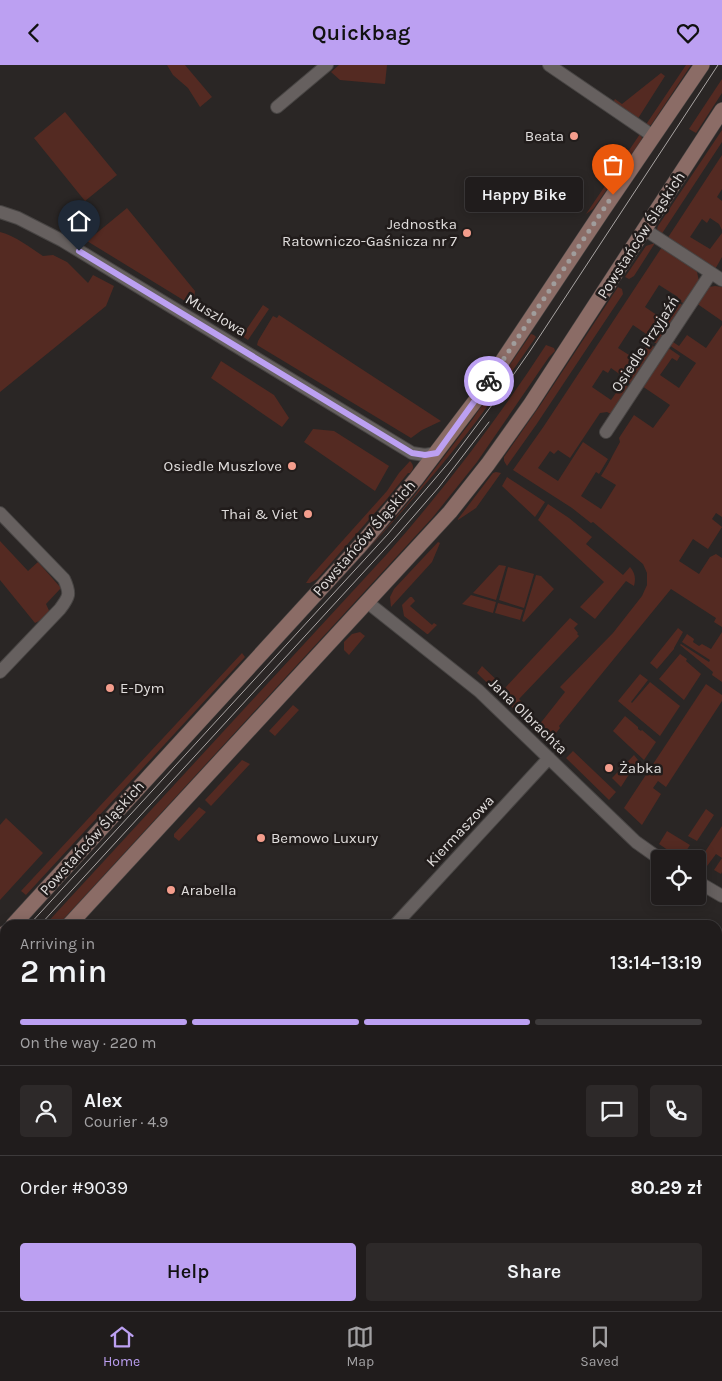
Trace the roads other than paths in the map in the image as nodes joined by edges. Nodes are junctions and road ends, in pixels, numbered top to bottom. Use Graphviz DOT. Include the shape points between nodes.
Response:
graph roads {
  1 [pos="327,65"];
  2 [pos="549,65"];
  3 [pos="702,65"];
  4 [pos="277,107"];
  5 [pos="722,110"];
  6 [pos="653,136"];
  7 [pos="0,212"];
  8 [pos="644,229"];
  9 [pos="711,273"];
  10 [pos="722,280"];
  11 [pos="606,432"];
  12 [pos="412,453"];
  13 [pos="437,453"];
  14 [pos="416,479"];
  15 [pos="0,513"];
  16 [pos="367,603"];
  17 [pos="0,672"];
  18 [pos="549,758"];
  19 [pos="651,852"];
  20 [pos="706,887"];
  21 [pos="722,896"];
  22 [pos="17,920"];
  23 [pos="80,920"];
  24 [pos="400,920"];
  1 -- 4 [label="street"];
  2 -- 6 [label="street"];
  3 -- 6 [label="main road, Powstańców Śląskich"];
  5 -- 8 [label="main road, Powstańców Śląskich"];
  6 -- 13 [label="main road, Powstańców Śląskich" via="479,396"];
  7 -- 12 [label="street, Muszlowa" via="63,241"];
  8 -- 9 [label="street"];
  8 -- 16 [label="main road, Powstańców Śląskich" via="490,461 450,512"];
  9 -- 10 [label="street"];
  9 -- 11 [label="street, Osiedle Przyjaźń"];
  12 -- 13 [label="street"];
  12 -- 14 [label="street" via="419,468"];
  13 -- 14 [label="main road, Powstańców Śląskich"];
  14 -- 22 [label="main road, Powstańców Śląskich" via="358,547"];
  15 -- 17 [label="street" via="64,579 69,598"];
  16 -- 18 [label="street, Jana Olbrachta" via="468,681"];
  16 -- 23 [label="main road, Powstańców Śląskich"];
  18 -- 19 [label="street, Jana Olbrachta"];
  18 -- 24 [label="street, Kiermaszowa"];
  20 -- 21 [label="street"];
}
